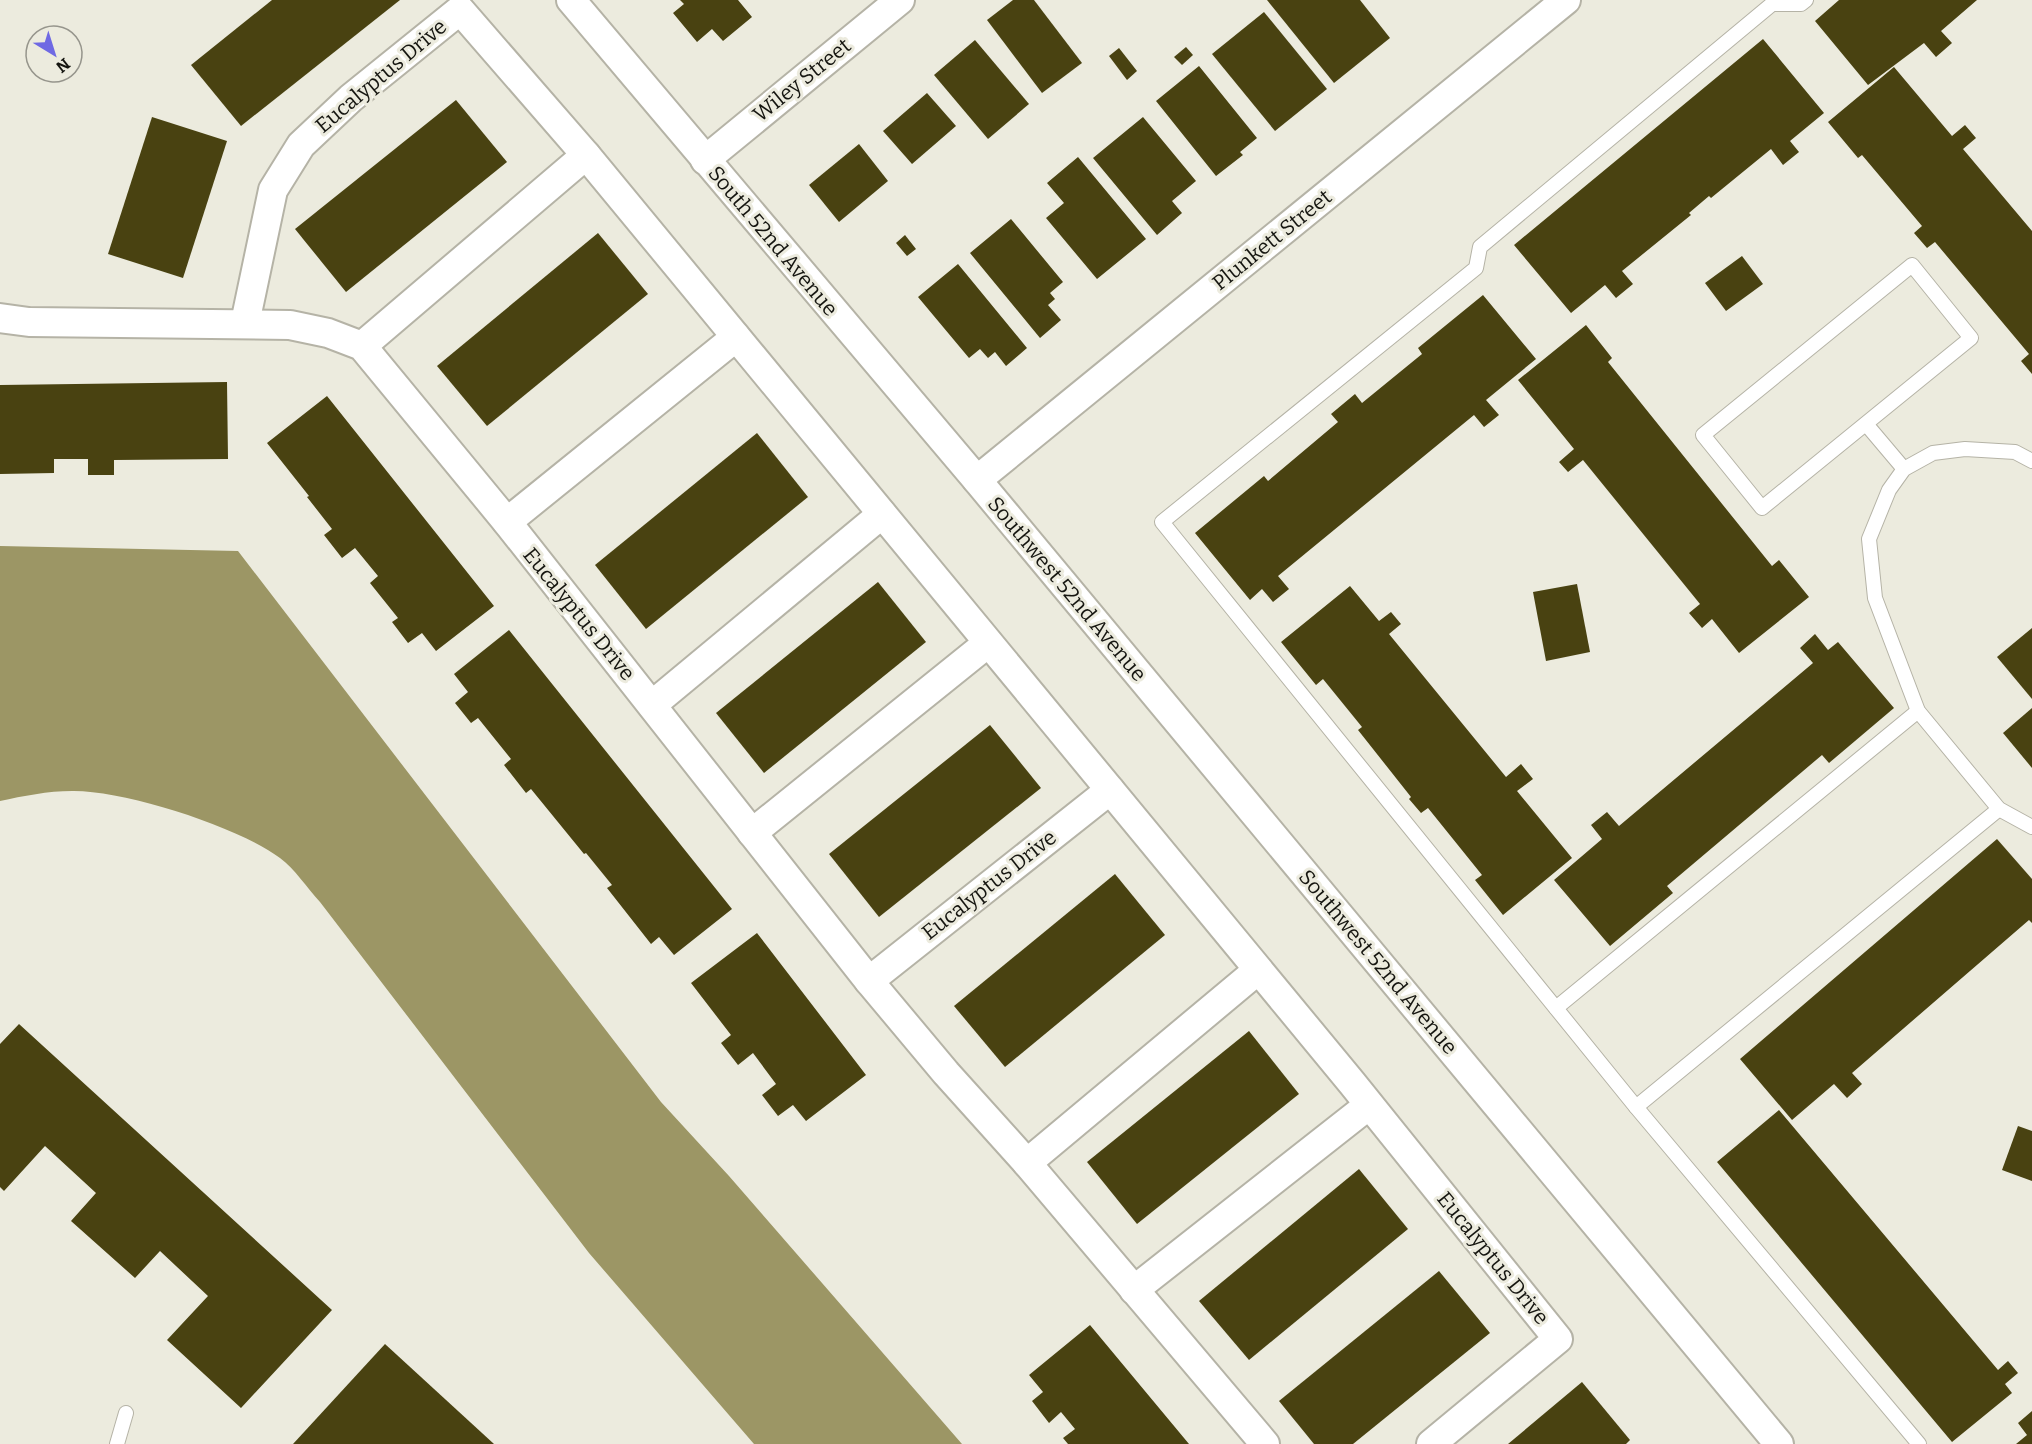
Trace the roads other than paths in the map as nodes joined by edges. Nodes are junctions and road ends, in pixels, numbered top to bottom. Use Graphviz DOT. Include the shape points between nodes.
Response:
graph roads {
  1 [pos="571,0"];
  2 [pos="900,0"];
  3 [pos="1566,0"];
  4 [pos="1806,0"];
  5 [pos="586,155"];
  6 [pos="705,160"];
  7 [pos="0,318"];
  8 [pos="245,323"];
  9 [pos="736,337"];
  10 [pos="362,345"];
  11 [pos="1866,424"];
  12 [pos="2032,461"];
  13 [pos="1904,470"];
  14 [pos="977,480"];
  15 [pos="882,514"];
  16 [pos="507,522"];
  17 [pos="988,643"];
  18 [pos="652,705"];
  19 [pos="1918,711"];
  20 [pos="1110,790"];
  21 [pos="1999,809"];
  22 [pos="2032,827"];
  23 [pos="752,833"];
  24 [pos="1258,970"];
  25 [pos="869,981"];
  26 [pos="1556,1008"];
  27 [pos="1369,1105"];
  28 [pos="1636,1107"];
  29 [pos="1027,1163"];
  30 [pos="1134,1290"];
  31 [pos="126,1413"];
  32 [pos="117,1444"];
  33 [pos="1266,1444"];
  34 [pos="1431,1444"];
  35 [pos="1779,1444"];
  36 [pos="1919,1444"];
  1 -- 6 [label="street, South 52nd Avenue"];
  2 -- 6 [label="street, Wiley Street"];
  3 -- 14 [label="street, Plunkett Street"];
  4 -- 26 [label="lane" via="1801,4 1772,4 1480,247 1476,268 1162,522"];
  5 -- 8 [label="street, Eucalyptus Drive" via="460,10 301,145 273,190"];
  5 -- 9 [label="street, Eucalyptus Drive"];
  5 -- 10 [label="street"];
  6 -- 14 [label="street, South 52nd Avenue"];
  7 -- 8 [label="street" via="28,322"];
  8 -- 10 [label="street" via="290,325"];
  9 -- 15 [label="street, Eucalyptus Drive"];
  9 -- 16 [label="street"];
  10 -- 16 [label="street, Eucalyptus Drive"];
  11 -- 11 [label="lane" via="1971,338 1912,265 1702,435 1762,508"];
  11 -- 13 [label="lane"];
  12 -- 13 [label="lane" via="2016,452 1965,449 1933,453"];
  13 -- 19 [label="lane" via="1889,490 1869,539 1875,598"];
  14 -- 35 [label="street, Southwest 52nd Avenue"];
  15 -- 17 [label="street, Eucalyptus Drive"];
  15 -- 18 [label="street"];
  16 -- 18 [label="street, Eucalyptus Drive"];
  17 -- 20 [label="street, Eucalyptus Drive"];
  17 -- 23 [label="street"];
  18 -- 23 [label="street, Eucalyptus Drive"];
  19 -- 21 [label="lane"];
  19 -- 26 [label="lane"];
  20 -- 24 [label="street, Eucalyptus Drive"];
  20 -- 25 [label="street, Eucalyptus Drive"];
  21 -- 22 [label="lane"];
  21 -- 28 [label="lane"];
  23 -- 25 [label="street, Eucalyptus Drive"];
  24 -- 27 [label="street, Eucalyptus Drive"];
  24 -- 29 [label="street"];
  25 -- 29 [label="street, Eucalyptus Drive"];
  26 -- 28 [label="lane"];
  27 -- 30 [label="street"];
  27 -- 34 [label="street, Eucalyptus Drive" via="1558,1339"];
  28 -- 36 [label="lane"];
  29 -- 30 [label="street, Eucalyptus Drive"];
  30 -- 33 [label="street, Eucalyptus Drive"];
  31 -- 32 [label="lane"];
}
